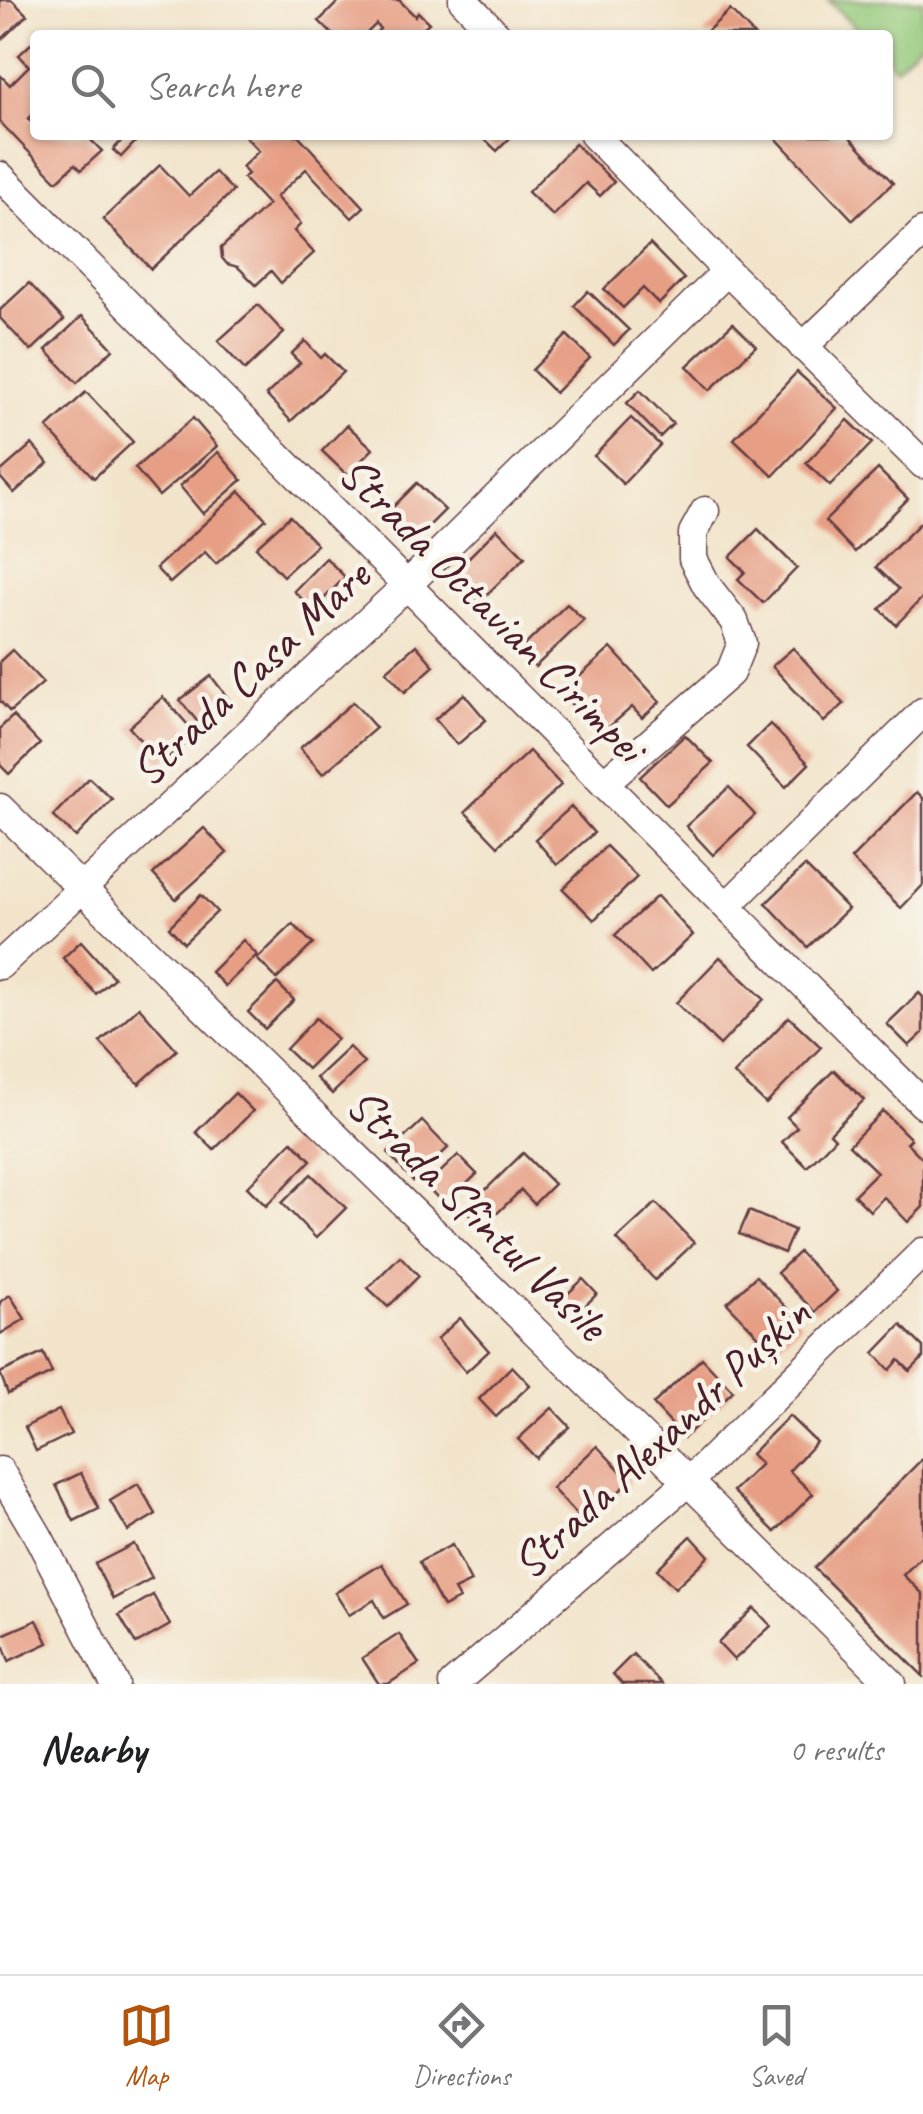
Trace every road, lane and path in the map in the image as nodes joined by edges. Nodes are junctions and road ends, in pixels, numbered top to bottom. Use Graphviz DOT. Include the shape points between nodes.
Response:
graph roads {
  1 [pos="463,0"];
  2 [pos="492,30"];
  3 [pos="599,140"];
  4 [pos="0,176"];
  5 [pos="923,232"];
  6 [pos="726,271"];
  7 [pos="803,347"];
  8 [pos="923,464"];
  9 [pos="705,512"];
  10 [pos="407,585"];
  11 [pos="923,712"];
  12 [pos="604,783"];
  13 [pos="0,808"];
  14 [pos="83,890"];
  15 [pos="727,906"];
  16 [pos="0,964"];
  17 [pos="923,1104"];
  18 [pos="923,1252"];
  19 [pos="0,1472"];
  20 [pos="690,1480"];
  21 [pos="115,1684"];
  22 [pos="452,1684"];
  23 [pos="892,1684"];
  1 -- 2 [label="street"];
  3 -- 6 [label="street"];
  4 -- 10 [label="street, Strada Octavian Cirimpei"];
  5 -- 7 [label="street"];
  6 -- 7 [label="street"];
  6 -- 10 [label="street, Strada Casa Mare"];
  7 -- 8 [label="street"];
  9 -- 12 [label="street" via="693,533 693,559 742,643 730,673"];
  10 -- 12 [label="street, Strada Octavian Cirimpei"];
  10 -- 14 [label="street, Strada Casa Mare"];
  11 -- 15 [label="street"];
  12 -- 15 [label="street, Strada Octavian Cirimpei"];
  13 -- 14 [label="street, Strada Sfîntul Vasile"];
  14 -- 16 [label="street, Strada Casa Mare"];
  14 -- 20 [label="street, Strada Sfîntul Vasile"];
  15 -- 17 [label="street, Strada Octavian Cirimpei"];
  18 -- 20 [label="street, Strada Alexandr Pușkin"];
  19 -- 21 [label="street"];
  20 -- 22 [label="street, Strada Alexandr Pușkin"];
  20 -- 23 [label="street, Strada Sfîntul Vasile"];
}
